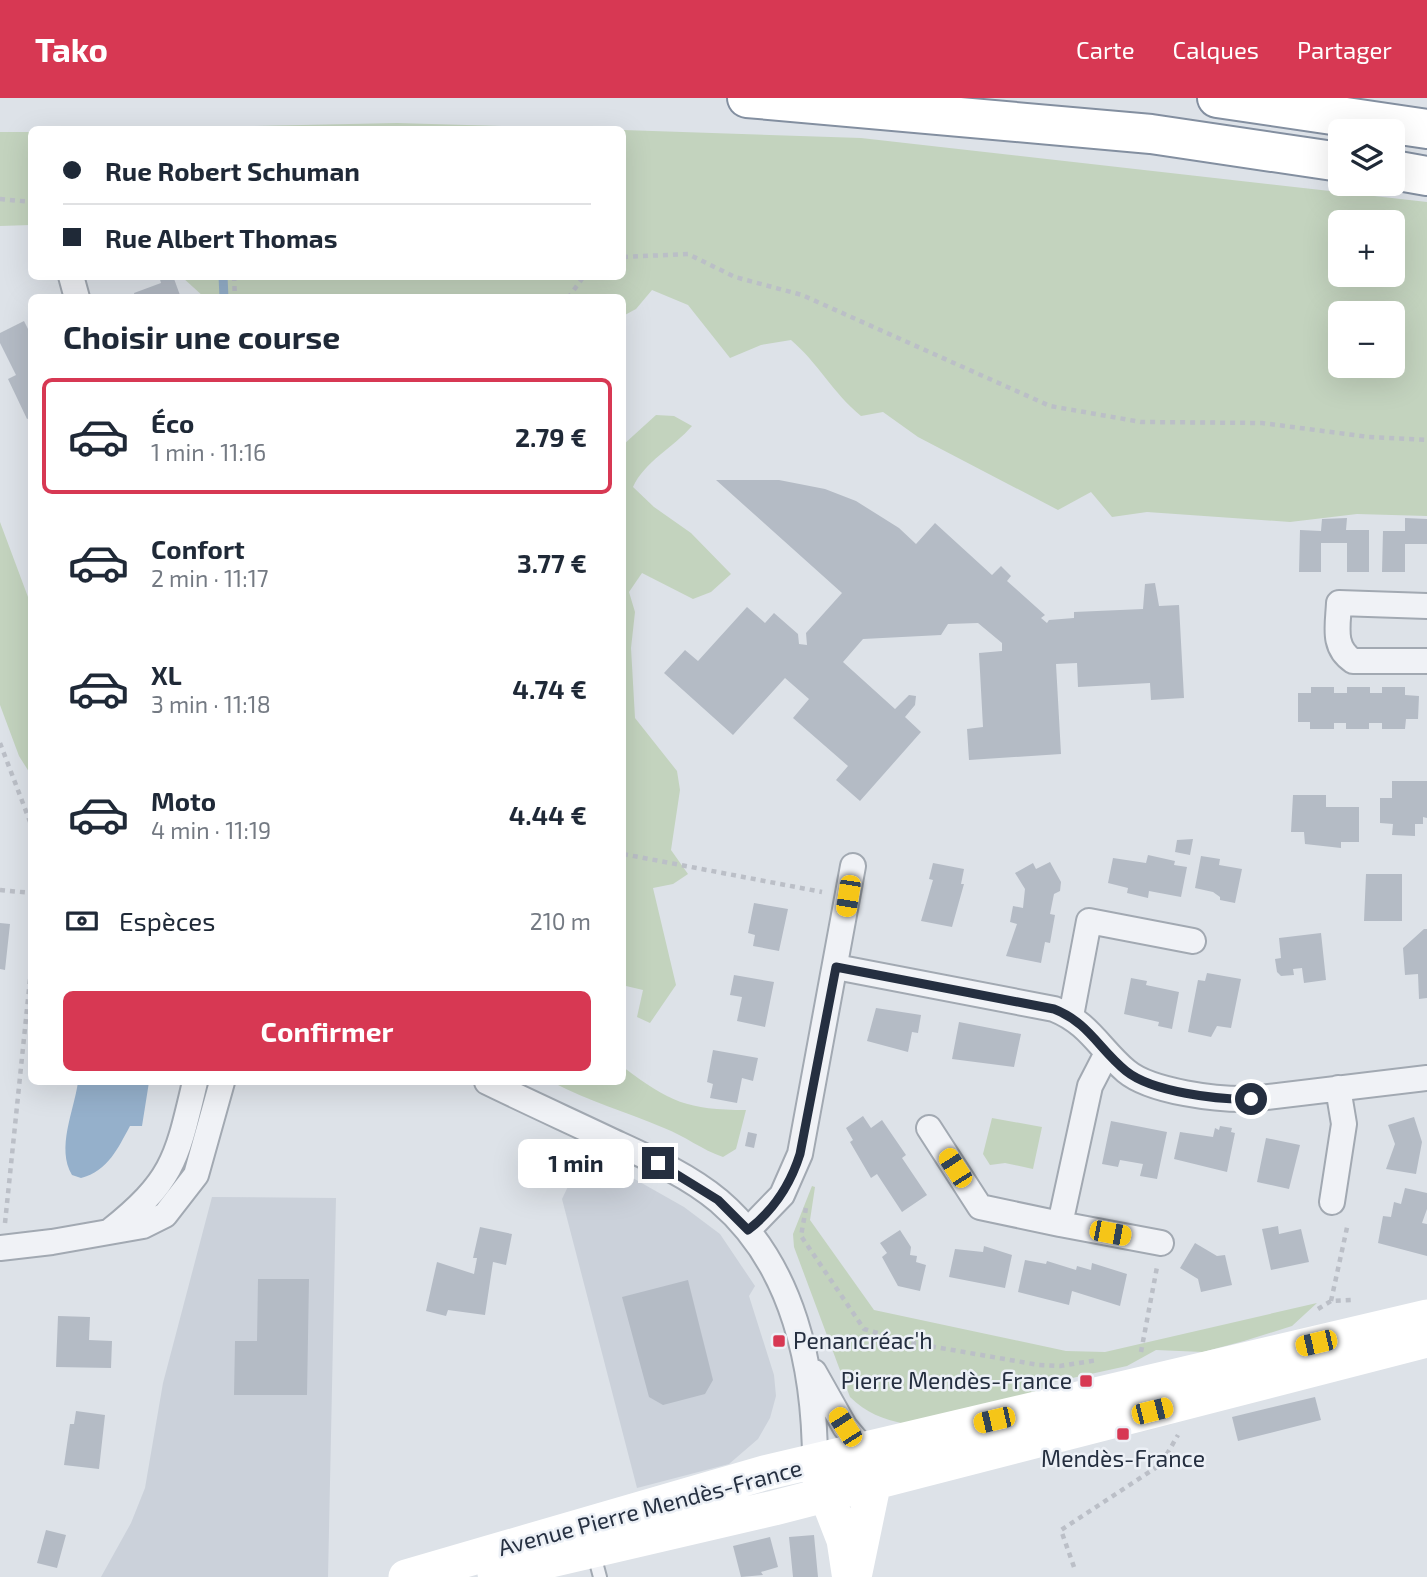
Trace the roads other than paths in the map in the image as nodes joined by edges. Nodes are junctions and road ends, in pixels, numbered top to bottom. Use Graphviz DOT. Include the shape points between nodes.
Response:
graph roads {
  1 [pos="747,98"];
  2 [pos="1217,98"];
  3 [pos="1427,129"];
  4 [pos="1328,160"];
  5 [pos="1405,172"];
  6 [pos="1427,176"];
  7 [pos="1427,606"];
  8 [pos="1427,661"];
  9 [pos="853,866"];
  10 [pos="1194,941"];
  11 [pos="836,967"];
  12 [pos="1071,1016"];
  13 [pos="1107,1053"];
  14 [pos="1427,1078"];
  15 [pos="194,1085"];
  16 [pos="221,1085"];
  17 [pos="493,1085"];
  18 [pos="1338,1088"];
  19 [pos="929,1128"];
  20 [pos="1332,1202"];
  21 [pos="1059,1224"];
  22 [pos="748,1230"];
  23 [pos="110,1231"];
  24 [pos="1,1239"];
  25 [pos="1161,1243"];
  26 [pos="1427,1317"];
  27 [pos="1427,1340"];
  28 [pos="806,1355"];
  29 [pos="869,1466"];
  30 [pos="819,1479"];
  31 [pos="597,1564"];
  32 [pos="406,1577"];
  33 [pos="481,1577"];
  34 [pos="852,1577"];
  1 -- 4 [label="highway" via="1151,134"];
  2 -- 3 [label="highway"];
  5 -- 6 [label="highway"];
  7 -- 8 [label="street" via="1339,603 1338,644 1353,661"];
  9 -- 11 [label="street"];
  10 -- 12 [label="street" via="1088,921"];
  11 -- 12 [label="street" via="1033,1003"];
  11 -- 22 [label="street" via="796,1167 775,1205"];
  12 -- 13 [label="street"];
  13 -- 18 [label="street" via="1147,1083 1233,1100"];
  13 -- 21 [label="street" via="1090,1086"];
  14 -- 18 [label="street"];
  15 -- 23 [label="street" via="172,1167 155,1190"];
  16 -- 23 [label="street" via="202,1162 187,1191 156,1221"];
  17 -- 22 [label="street" via="674,1171 718,1200"];
  18 -- 20 [label="street" via="1344,1124"];
  19 -- 21 [label="street" via="980,1207"];
  21 -- 25 [label="street"];
  22 -- 28 [label="street" via="780,1283"];
  23 -- 24 [label="street"];
  26 -- 29 [label="street, Avenue Pierre Mendès-France"];
  27 -- 29 [label="street, Avenue Pierre Mendès-France"];
  28 -- 29 [label="street"];
  28 -- 30 [label="street"];
  29 -- 30 [label="street, Avenue Pierre Mendès-France"];
  29 -- 34 [label="street"];
  30 -- 31 [label="street, Avenue Pierre Mendès-France"];
  30 -- 32 [label="street, Avenue Pierre Mendès-France" via="714,1486"];
  30 -- 34 [label="street" via="844,1540"];
  31 -- 33 [label="street, Avenue Pierre Mendès-France"];
}
